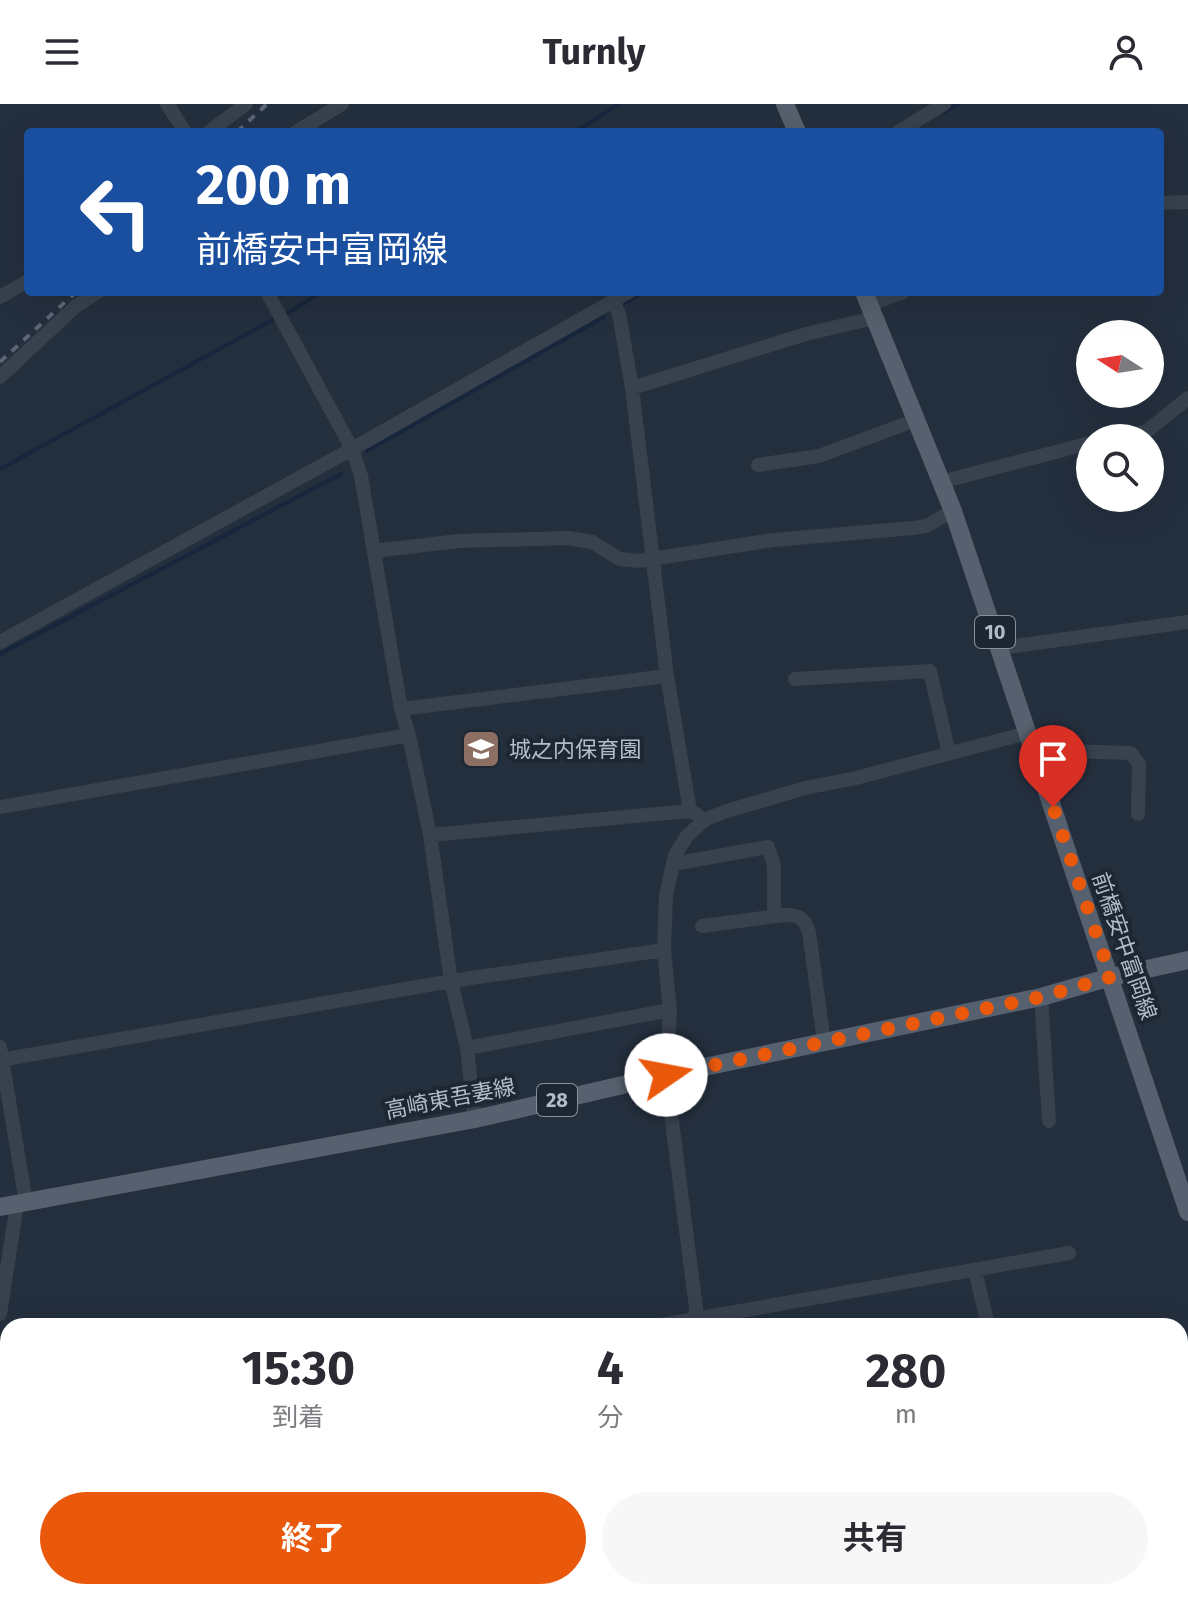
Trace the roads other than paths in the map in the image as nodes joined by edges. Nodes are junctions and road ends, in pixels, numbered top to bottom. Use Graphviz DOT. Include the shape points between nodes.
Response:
graph roads {
  1 [pos="167,104"];
  2 [pos="246,104"];
  3 [pos="342,104"];
  4 [pos="785,104"];
  5 [pos="944,104"];
  6 [pos="182,128"];
  7 [pos="214,128"];
  8 [pos="303,128"];
  9 [pos="795,128"];
  10 [pos="905,128"];
  11 [pos="1188,202"];
  12 [pos="1164,203"];
  13 [pos="24,283"];
  14 [pos="92,296"];
  15 [pos="269,296"];
  16 [pos="622,296"];
  17 [pos="893,296"];
  18 [pos="0,297"];
  19 [pos="614,301"];
  20 [pos="869,305"];
  21 [pos="0,377"];
  22 [pos="632,388"];
  23 [pos="1188,398"];
  24 [pos="916,420"];
  25 [pos="1156,424"];
  26 [pos="1076,447"];
  27 [pos="352,449"];
  28 [pos="758,465"];
  29 [pos="941,482"];
  30 [pos="953,511"];
  31 [pos="374,551"];
  32 [pos="651,560"];
  33 [pos="1188,622"];
  34 [pos="0,642"];
  35 [pos="1001,648"];
  36 [pos="667,676"];
  37 [pos="795,679"];
  38 [pos="401,709"];
  39 [pos="409,735"];
  40 [pos="1030,741"];
  41 [pos="949,754"];
  42 [pos="0,807"];
  43 [pos="690,811"];
  44 [pos="1138,814"];
  45 [pos="706,819"];
  46 [pos="430,835"];
  47 [pos="673,864"];
  48 [pos="774,916"];
  49 [pos="702,926"];
  50 [pos="664,950"];
  51 [pos="1188,960"];
  52 [pos="1111,977"];
  53 [pos="451,981"];
  54 [pos="1041,997"];
  55 [pos="670,1010"];
  56 [pos="824,1042"];
  57 [pos="467,1048"];
  58 [pos="1,1056"];
  59 [pos="666,1075"];
  60 [pos="475,1119"];
  61 [pos="1049,1121"];
  62 [pos="15,1204"];
  63 [pos="1188,1212"];
  64 [pos="1069,1253"];
  65 [pos="975,1270"];
  66 [pos="0,1314"];
  67 [pos="694,1318"];
  68 [pos="716,1318"];
  69 [pos="986,1318"];
  1 -- 6 [label="street"];
  2 -- 7 [label="street"];
  3 -- 8 [label="street"];
  4 -- 9 [label="main road"];
  5 -- 10 [label="street"];
  11 -- 12 [label="street"];
  13 -- 18 [label="street"];
  14 -- 21 [label="street"];
  15 -- 27 [label="street"];
  16 -- 19 [label="street"];
  17 -- 20 [label="street"];
  19 -- 22 [label="street"];
  19 -- 27 [label="street"];
  20 -- 22 [label="street" via="806,334"];
  20 -- 24 [label="main road, 前橋安中富岡線 / 10"];
  22 -- 32 [label="street"];
  23 -- 25 [label="street"];
  24 -- 28 [label="street" via="819,456"];
  24 -- 29 [label="main road, 前橋安中富岡線 / 10"];
  26 -- 29 [label="street"];
  27 -- 31 [label="street"];
  27 -- 34 [label="street"];
  29 -- 30 [label="main road, 前橋安中富岡線 / 10"];
  30 -- 32 [label="street" via="914,528 773,540"];
  30 -- 35 [label="main road, 前橋安中富岡線 / 10"];
  31 -- 32 [label="street" via="459,541 568,538 592,542 620,559"];
  31 -- 38 [label="street"];
  32 -- 36 [label="street"];
  33 -- 35 [label="street"];
  35 -- 40 [label="main road, 前橋安中富岡線 / 10"];
  36 -- 38 [label="street"];
  36 -- 43 [label="street"];
  37 -- 41 [label="street" via="930,671"];
  38 -- 39 [label="street"];
  39 -- 42 [label="street"];
  39 -- 46 [label="street"];
  40 -- 41 [label="street"];
  40 -- 44 [label="street" via="1131,753 1139,764"];
  40 -- 52 [label="main road, 前橋安中富岡線 / 10"];
  41 -- 45 [label="street" via="805,788"];
  43 -- 45 [label="street"];
  43 -- 46 [label="street"];
  45 -- 47 [label="street" via="687,836"];
  46 -- 53 [label="street"];
  47 -- 48 [label="street" via="768,847 774,865"];
  47 -- 50 [label="street"];
  48 -- 49 [label="street"];
  48 -- 56 [label="street" via="798,915 805,920"];
  50 -- 53 [label="street"];
  50 -- 55 [label="street"];
  51 -- 52 [label="main road, 高崎東吾妻線 / 28"];
  52 -- 54 [label="main road, 高崎東吾妻線 / 28"];
  52 -- 63 [label="main road, 前橋安中富岡線 / 10"];
  53 -- 57 [label="street"];
  53 -- 58 [label="street"];
  54 -- 56 [label="main road, 高崎東吾妻線 / 28"];
  54 -- 61 [label="street"];
  55 -- 57 [label="street"];
  55 -- 59 [label="street"];
  56 -- 59 [label="main road, 高崎東吾妻線 / 28"];
  57 -- 60 [label="street"];
  58 -- 62 [label="street"];
  59 -- 60 [label="main road, 高崎東吾妻線 / 28"];
  59 -- 67 [label="street"];
  60 -- 62 [label="main road, 高崎東吾妻線 / 28"];
  62 -- 66 [label="street"];
  64 -- 65 [label="street"];
  65 -- 68 [label="street"];
  65 -- 69 [label="street"];
}
